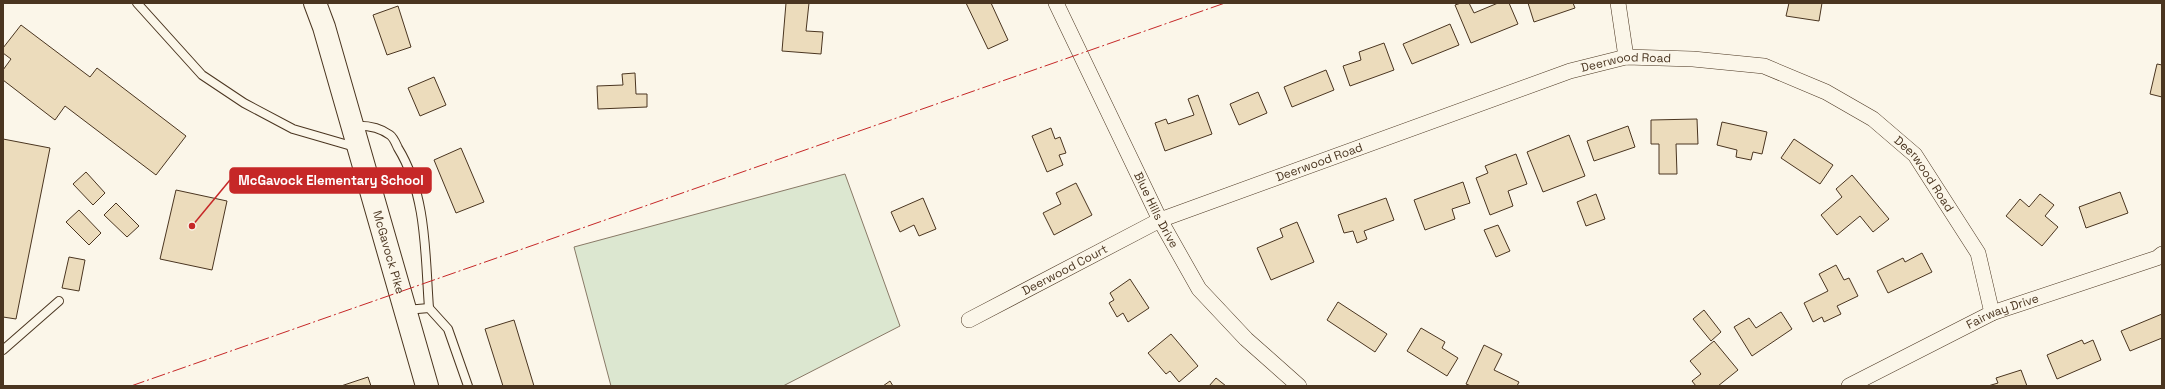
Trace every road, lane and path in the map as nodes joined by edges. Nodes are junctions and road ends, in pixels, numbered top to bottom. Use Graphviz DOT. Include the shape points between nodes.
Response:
graph roads {
  1 [pos="137,3"];
  2 [pos="315,3"];
  3 [pos="1056,3"];
  4 [pos="1618,3"];
  5 [pos="1626,57"];
  6 [pos="352,126"];
  7 [pos="358,148"];
  8 [pos="1160,220"];
  9 [pos="2162,254"];
  10 [pos="59,301"];
  11 [pos="429,308"];
  12 [pos="405,310"];
  13 [pos="1992,312"];
  14 [pos="969,320"];
  15 [pos="3,350"];
  16 [pos="427,386"];
  17 [pos="468,386"];
  18 [pos="1299,386"];
  19 [pos="1849,386"];
  1 -- 7 [label="lane" via="202,76 244,103 293,129"];
  2 -- 6 [label="main road, McGavock Pike"];
  3 -- 8 [label="street, Blue Hills Drive"];
  4 -- 5 [label="street"];
  5 -- 8 [label="street, Deerwood Road" via="1570,71"];
  5 -- 13 [label="street, Deerwood Road" via="1693,59 1764,66 1826,92 1873,119 1915,155 1978,253"];
  6 -- 7 [label="main road, McGavock Pike"];
  6 -- 11 [label="lane" via="368,125 391,136 405,158 417,195 427,257"];
  7 -- 12 [label="main road, McGavock Pike"];
  8 -- 14 [label="street, Deerwood Court"];
  8 -- 18 [label="street, Blue Hills Drive" via="1199,289 1246,339"];
  9 -- 13 [label="street, Fairway Drive" via="2157,258"];
  10 -- 15 [label="lane"];
  11 -- 12 [label="lane"];
  11 -- 17 [label="lane" via="448,329"];
  12 -- 16 [label="main road, McGavock Pike"];
  13 -- 19 [label="street, Fairway Drive"];
}
